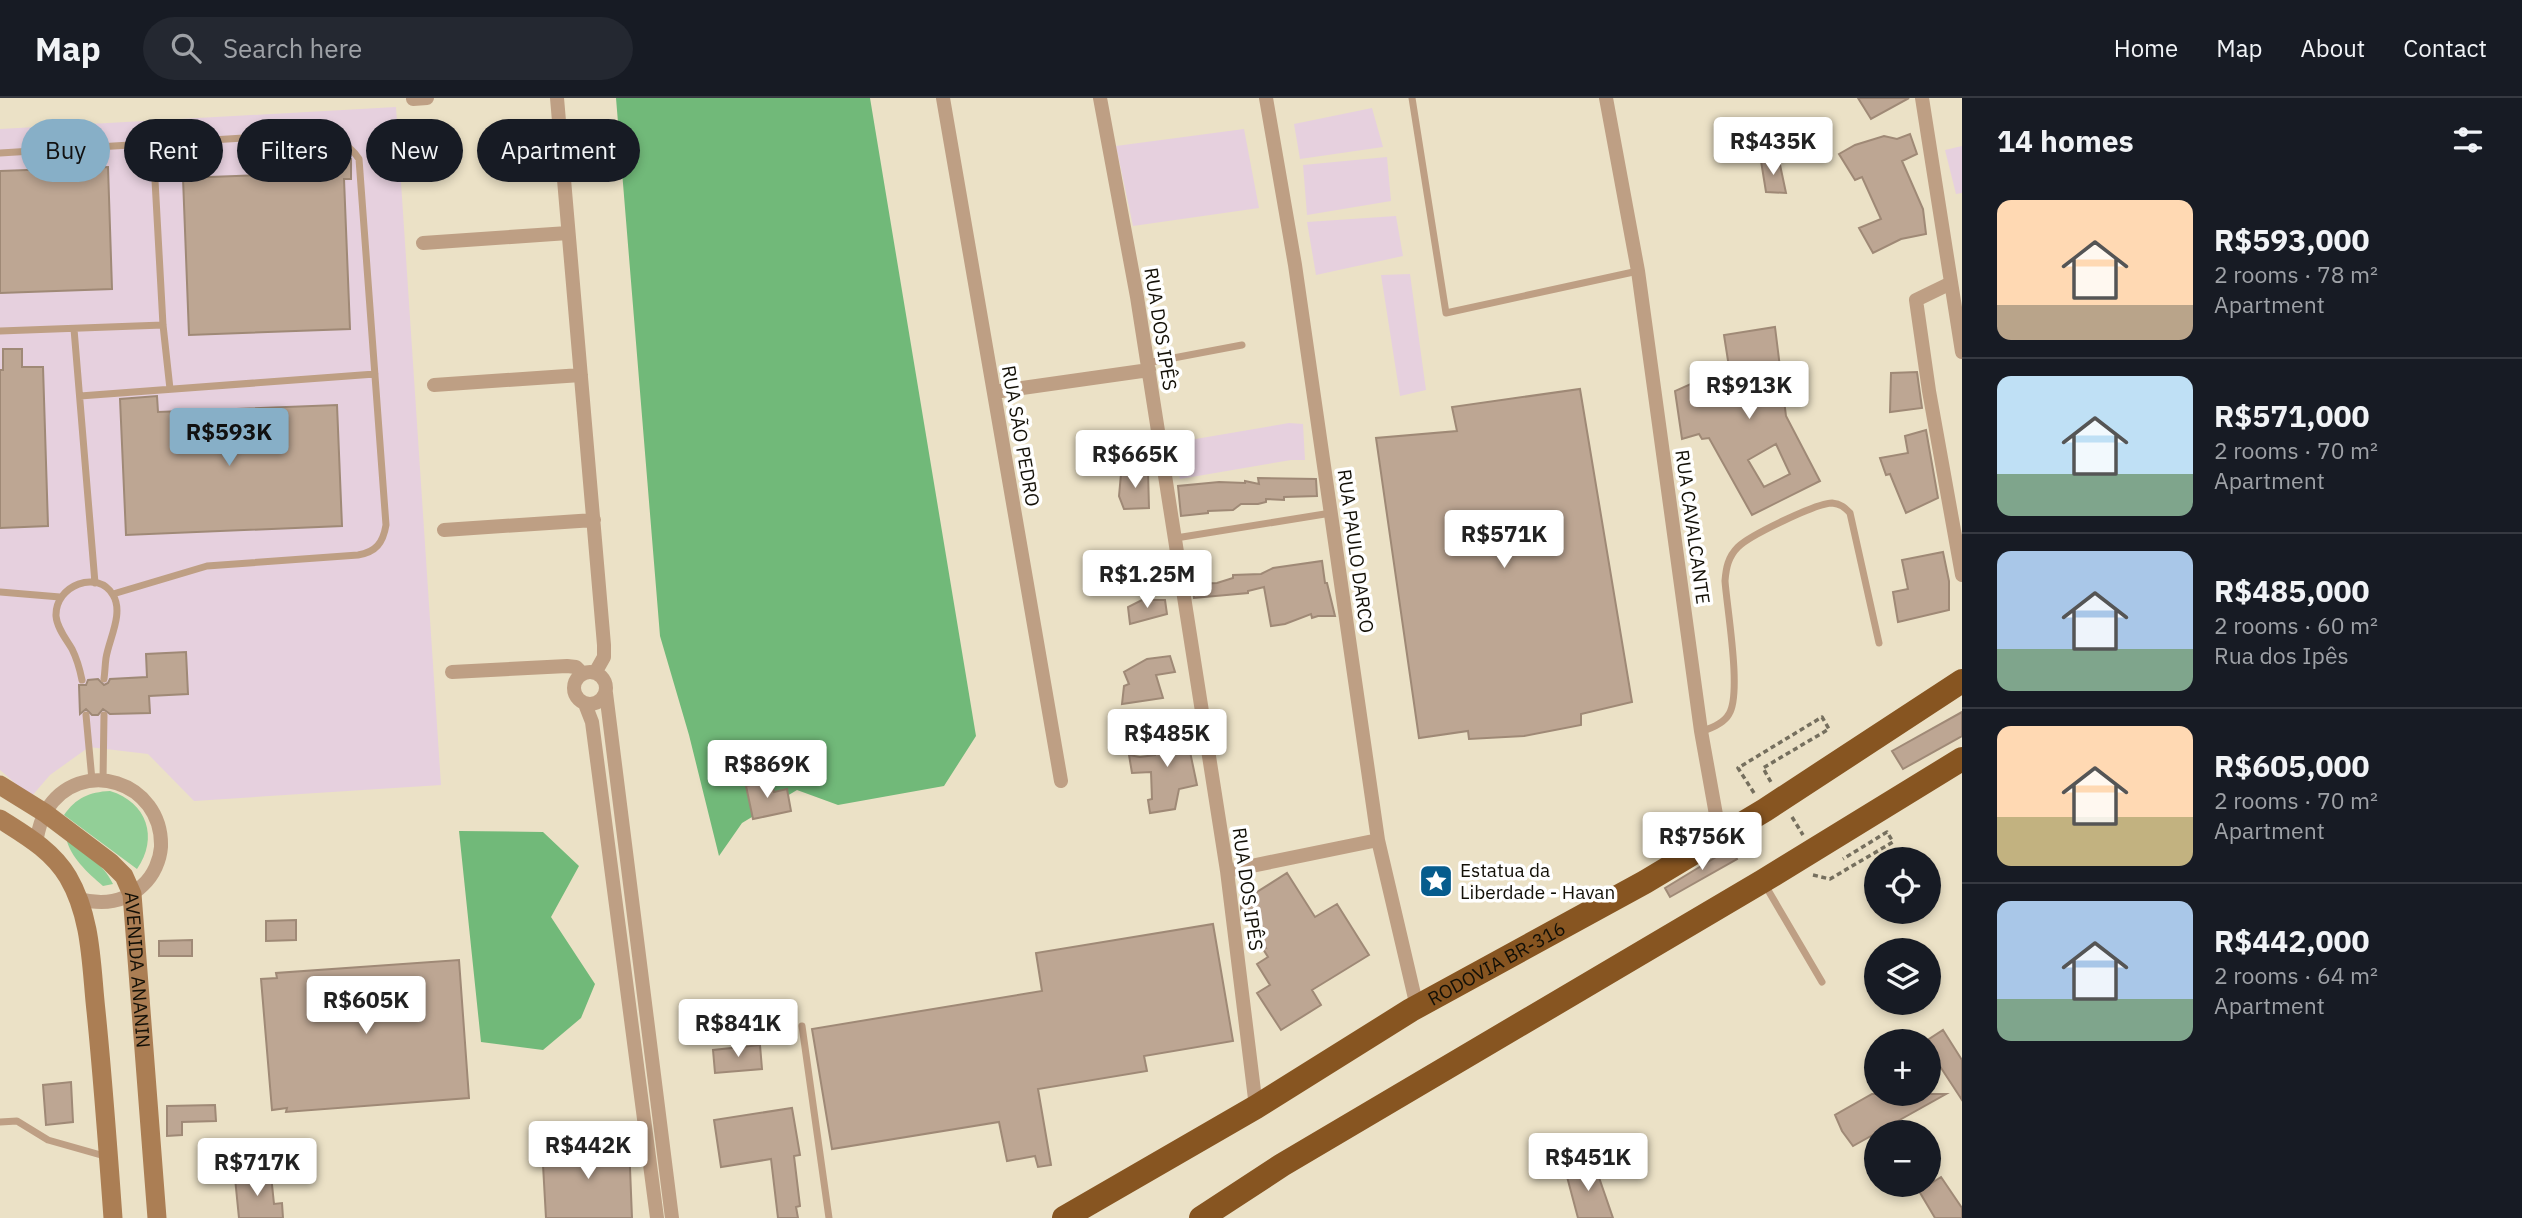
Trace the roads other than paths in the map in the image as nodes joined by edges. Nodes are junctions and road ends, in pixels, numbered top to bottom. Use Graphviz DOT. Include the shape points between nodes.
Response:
graph roads {
  1 [pos="427,98"];
  2 [pos="556,98"];
  3 [pos="943,98"];
  4 [pos="1100,98"];
  5 [pos="1266,98"];
  6 [pos="1412,98"];
  7 [pos="1606,98"];
  8 [pos="1922,98"];
  9 [pos="414,99"];
  10 [pos="223,140"];
  11 [pos="124,146"];
  12 [pos="0,153"];
  13 [pos="155,182"];
  14 [pos="568,233"];
  15 [pos="424,243"];
  16 [pos="1638,271"];
  17 [pos="1951,283"];
  18 [pos="163,325"];
  19 [pos="74,329"];
  20 [pos="0,331"];
  21 [pos="1242,345"];
  22 [pos="1962,352"];
  23 [pos="1148,367"];
  24 [pos="376,374"];
  25 [pos="581,375"];
  26 [pos="433,385"];
  27 [pos="170,389"];
  28 [pos="994,392"];
  29 [pos="80,396"];
  30 [pos="1331,513"];
  31 [pos="593,520"];
  32 [pos="444,530"];
  33 [pos="1175,538"];
  34 [pos="1962,575"];
  35 [pos="95,583"];
  36 [pos="0,592"];
  37 [pos="113,594"];
  38 [pos="60,597"];
  39 [pos="1879,643"];
  40 [pos="452,673"];
  41 [pos="589,673"];
  42 [pos="104,679"];
  43 [pos="82,680"];
  44 [pos="1962,681"];
  45 [pos="606,693"];
  46 [pos="585,704"];
  47 [pos="104,715"];
  48 [pos="86,716"];
  49 [pos="1701,731"];
  50 [pos="1962,760"];
  51 [pos="97,780"];
  52 [pos="1061,781"];
  53 [pos="0,785"];
  54 [pos="45,813"];
  55 [pos="0,819"];
  56 [pos="1720,837"];
  57 [pos="1378,840"];
  58 [pos="36,842"];
  59 [pos="1227,871"];
  60 [pos="1763,881"];
  61 [pos="132,894"];
  62 [pos="79,899"];
  63 [pos="1822,982"];
  64 [pos="1417,1007"];
  65 [pos="802,1026"];
  66 [pos="1256,1107"];
  67 [pos="0,1122"];
  68 [pos="108,1158"];
  69 [pos="113,1218"];
  70 [pos="158,1218"];
  71 [pos="657,1218"];
  72 [pos="672,1218"];
  73 [pos="829,1218"];
  74 [pos="1064,1218"];
  75 [pos="1201,1218"];
  1 -- 9 [label="street"];
  2 -- 14 [label="street"];
  3 -- 28 [label="street, RUA SÃO PEDRO"];
  4 -- 23 [label="street, RUA DOS IPÊS"];
  5 -- 30 [label="street, RUA PAULO DARCO"];
  6 -- 16 [label="lane" via="1446,313"];
  7 -- 16 [label="street, RUA CAVALCANTE"];
  8 -- 17 [label="street"];
  10 -- 24 [label="lane" via="325,136 347,145 359,159"];
  11 -- 12 [label="lane"];
  13 -- 18 [label="lane"];
  14 -- 15 [label="street"];
  14 -- 25 [label="street"];
  16 -- 49 [label="street, RUA CAVALCANTE"];
  17 -- 22 [label="street"];
  17 -- 34 [label="street" via="1916,300"];
  18 -- 19 [label="lane"];
  18 -- 27 [label="lane"];
  19 -- 20 [label="lane"];
  19 -- 29 [label="lane"];
  21 -- 23 [label="lane"];
  23 -- 28 [label="street"];
  23 -- 33 [label="street, RUA DOS IPÊS"];
  24 -- 27 [label="lane"];
  24 -- 37 [label="lane" via="386,525 376,549 358,555 207,566"];
  25 -- 26 [label="street"];
  25 -- 31 [label="street"];
  27 -- 29 [label="lane"];
  28 -- 52 [label="street, RUA SÃO PEDRO"];
  29 -- 35 [label="lane"];
  30 -- 33 [label="lane"];
  30 -- 57 [label="street, RUA PAULO DARCO"];
  31 -- 32 [label="street"];
  31 -- 41 [label="street" via="604,657"];
  33 -- 59 [label="street, RUA DOS IPÊS"];
  35 -- 37 [label="lane"];
  35 -- 38 [label="lane" via="78,583"];
  36 -- 38 [label="lane"];
  37 -- 42 [label="lane" via="117,615"];
  38 -- 43 [label="lane" via="56,618 74,651"];
  39 -- 49 [label="lane" via="1850,513 1843,505 1830,503 1811,509 1764,531 1738,546 1726,563 1735,691 1730,713 1715,727"];
  40 -- 41 [label="street" via="567,666"];
  41 -- 45 [label="street" via="605,681"];
  41 -- 46 [label="street" via="578,678 574,690"];
  44 -- 56 [label="highway, RODOVIA BR-316"];
  45 -- 46 [label="street" via="598,703"];
  45 -- 72 [label="street"];
  46 -- 71 [label="street" via="592,722"];
  47 -- 51 [label="lane"];
  48 -- 51 [label="lane"];
  49 -- 56 [label="street, RUA CAVALCANTE"];
  50 -- 60 [label="highway"];
  51 -- 54 [label="street" via="73,786 56,797"];
  51 -- 61 [label="street" via="120,783 142,797 157,818 161,852 155,869"];
  53 -- 54 [label="main road, AVENIDA ANANIN"];
  54 -- 58 [label="street"];
  54 -- 61 [label="main road, AVENIDA ANANIN" via="110,862 124,876"];
  55 -- 58 [label="main road"];
  56 -- 64 [label="highway, RODOVIA BR-316"];
  57 -- 59 [label="street"];
  57 -- 64 [label="street, RUA PAULO DARCO"];
  58 -- 62 [label="main road" via="57,862"];
  59 -- 66 [label="street, RUA DOS IPÊS"];
  60 -- 63 [label="lane"];
  60 -- 75 [label="highway" via="1282,1165"];
  61 -- 62 [label="street" via="96,903"];
  61 -- 70 [label="main road, AVENIDA ANANIN"];
  62 -- 68 [label="main road" via="87,931"];
  64 -- 66 [label="highway, RODOVIA BR-316"];
  65 -- 73 [label="lane"];
  66 -- 74 [label="highway, RODOVIA BR-316"];
  67 -- 68 [label="lane" via="17,1121 48,1140"];
  68 -- 69 [label="main road"];
}
